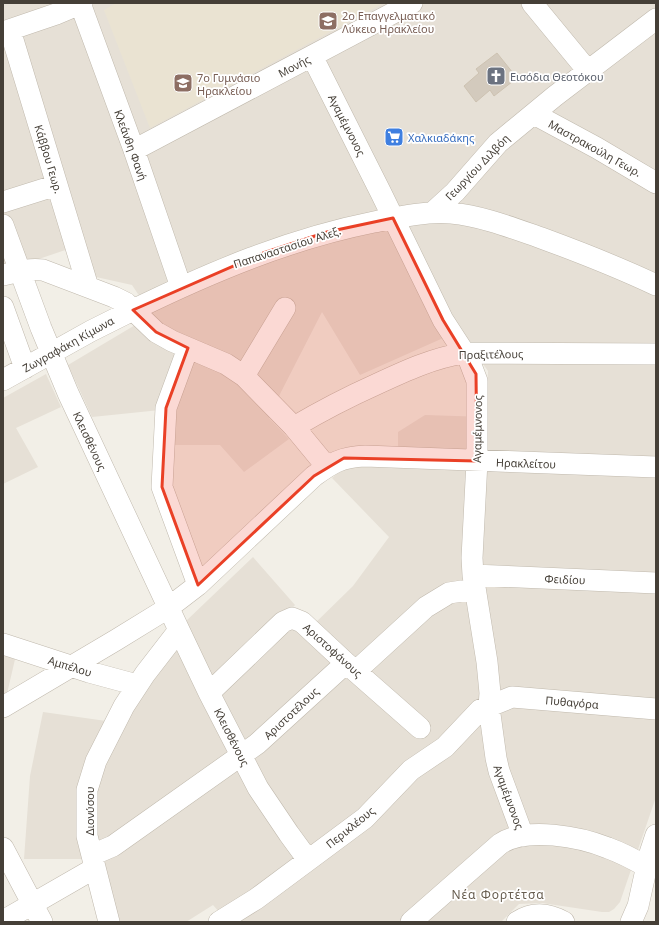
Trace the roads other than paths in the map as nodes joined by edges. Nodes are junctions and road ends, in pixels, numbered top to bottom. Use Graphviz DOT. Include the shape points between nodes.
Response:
graph roads {
  1 [pos="81,3"];
  2 [pos="412,3"];
  3 [pos="532,3"];
  4 [pos="656,19"];
  5 [pos="6,31"];
  6 [pos="312,56"];
  7 [pos="588,71"];
  8 [pos="534,114"];
  9 [pos="134,150"];
  10 [pos="656,183"];
  11 [pos="57,185"];
  12 [pos="3,202"];
  13 [pos="432,213"];
  14 [pos="393,218"];
  15 [pos="5,235"];
  16 [pos="11,273"];
  17 [pos="656,285"];
  18 [pos="88,287"];
  19 [pos="180,287"];
  20 [pos="3,307"];
  21 [pos="285,308"];
  22 [pos="134,310"];
  23 [pos="188,348"];
  24 [pos="464,352"];
  25 [pos="52,353"];
  26 [pos="656,354"];
  27 [pos="25,368"];
  28 [pos="244,376"];
  29 [pos="3,380"];
  30 [pos="294,427"];
  31 [pos="477,462"];
  32 [pos="327,467"];
  33 [pos="656,467"];
  34 [pos="474,582"];
  35 [pos="656,583"];
  36 [pos="198,585"];
  37 [pos="168,608"];
  38 [pos="179,630"];
  39 [pos="3,644"];
  40 [pos="71,666"];
  41 [pos="351,667"];
  42 [pos="137,685"];
  43 [pos="209,693"];
  44 [pos="3,706"];
  45 [pos="489,707"];
  46 [pos="656,709"];
  47 [pos="420,728"];
  48 [pos="238,758"];
  49 [pos="656,835"];
  50 [pos="523,836"];
  51 [pos="3,848"];
  52 [pos="308,860"];
  53 [pos="93,862"];
  54 [pos="649,880"];
  55 [pos="37,914"];
  56 [pos="3,921"];
  57 [pos="109,922"];
  58 [pos="219,922"];
  59 [pos="411,922"];
  60 [pos="516,922"];
  61 [pos="564,922"];
  62 [pos="631,922"];
  1 -- 5 [label="street"];
  1 -- 9 [label="street, Κλεάνθη Φανή"];
  2 -- 6 [label="street, Μονής"];
  3 -- 7 [label="street"];
  4 -- 7 [label="street, Γεωργίου Διλβόη"];
  5 -- 11 [label="street, Κάββου Γεωρ."];
  6 -- 9 [label="street, Μονής"];
  6 -- 14 [label="street, Αγαμέμνονος"];
  7 -- 8 [label="street, Γεωργίου Διλβόη"];
  8 -- 10 [label="street, Μαστρακούλη Γεωρ."];
  8 -- 13 [label="street, Γεωργίου Διλβόη" via="498,143 455,192"];
  9 -- 19 [label="street, Κλεάνθη Φανή"];
  11 -- 12 [label="street"];
  11 -- 18 [label="street, Κάββου Γεωρ."];
  13 -- 14 [label="street, Παπαναστασίου Αλεξ."];
  13 -- 17 [label="street, Παπαναστασίου Αλεξ." via="460,214 513,228"];
  14 -- 19 [label="street, Παπαναστασίου Αλεξ." via="334,230 263,253"];
  14 -- 24 [label="street, Αγαμέμνονος" via="443,320"];
  15 -- 16 [label="street, Κλεισθένους"];
  16 -- 18 [label="street" via="43,270"];
  16 -- 25 [label="street, Κλεισθένους"];
  18 -- 22 [label="street" via="126,303"];
  19 -- 22 [label="street, Παπαναστασίου Αλεξ."];
  20 -- 27 [label="street"];
  21 -- 28 [label="street"];
  22 -- 23 [label="street" via="156,332"];
  22 -- 25 [label="street, Ζωγραφάκη Κίμωνα"];
  23 -- 28 [label="street" via="226,364"];
  23 -- 36 [label="street" via="166,408 162,487"];
  24 -- 26 [label="street, Πραξιτέλους"];
  24 -- 30 [label="street, Πραξιτέλους" via="444,356 412,368 338,402"];
  24 -- 31 [label="street, Αγαμέμνονος" via="478,381"];
  25 -- 27 [label="street, Ζωγραφάκη Κίμωνα"];
  25 -- 37 [label="street, Κλεισθένους"];
  27 -- 29 [label="street, Ζωγραφάκη Κίμωνα"];
  28 -- 30 [label="street"];
  30 -- 32 [label="street"];
  31 -- 32 [label="street, Ηρακλείτου" via="351,456"];
  31 -- 33 [label="street, Ηρακλείτου"];
  31 -- 34 [label="street, Αγαμέμνονος" via="472,558"];
  32 -- 36 [label="street" via="298,490"];
  34 -- 35 [label="street, Φειδίου"];
  34 -- 41 [label="street, Αριστοτέλους" via="426,607"];
  34 -- 45 [label="street, Αγαμέμνονος" via="487,662"];
  36 -- 37 [label="street"];
  37 -- 38 [label="street, Κλεισθένους"];
  37 -- 40 [label="street"];
  38 -- 42 [label="street, Διονύσου"];
  38 -- 43 [label="street, Κλεισθένους"];
  39 -- 40 [label="street, Αμπέλου"];
  40 -- 42 [label="street, Αμπέλου"];
  40 -- 44 [label="street"];
  41 -- 43 [label="street, Αριστοφάνους" via="302,622 292,618 284,622"];
  41 -- 47 [label="street, Αριστοφάνους"];
  41 -- 48 [label="street, Αριστοτέλους"];
  42 -- 53 [label="street, Διονύσου" via="102,747 87,790 87,836"];
  43 -- 48 [label="street, Κλεισθένους"];
  45 -- 46 [label="street, Πυθαγόρα" via="512,697"];
  45 -- 50 [label="street, Αγαμέμνονος" via="499,771"];
  45 -- 52 [label="street, Περικλέους" via="480,710 445,748 411,770 365,818"];
  48 -- 52 [label="street, Κλεισθένους"];
  48 -- 53 [label="street, Κλεισθένους"];
  49 -- 54 [label="street"];
  50 -- 54 [label="street" via="552,836 609,848"];
  50 -- 59 [label="street" via="500,844"];
  51 -- 55 [label="street"];
  52 -- 58 [label="street, Περικλέους" via="256,899"];
  53 -- 55 [label="street, Κλεισθένους"];
  53 -- 57 [label="street, Διονύσου"];
  54 -- 62 [label="street"];
  55 -- 56 [label="street, Κλεισθένους"];
  60 -- 61 [label="street" via="531,915 545,915"];
}
